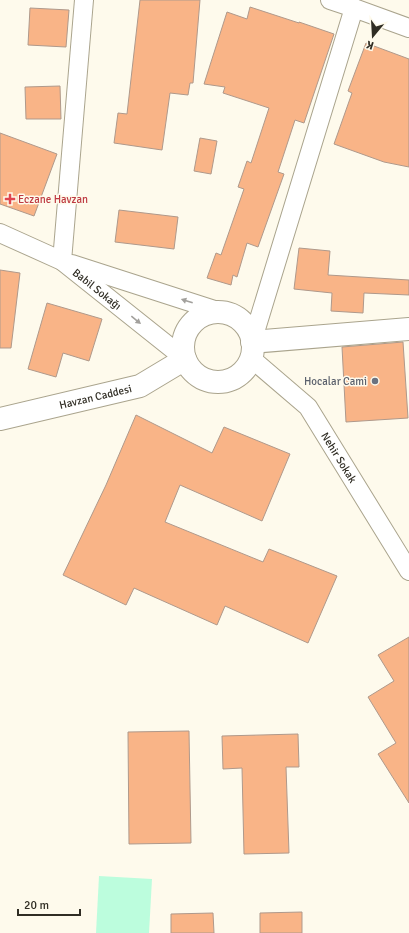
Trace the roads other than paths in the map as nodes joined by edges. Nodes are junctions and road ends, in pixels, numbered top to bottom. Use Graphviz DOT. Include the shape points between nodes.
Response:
graph roads {
  1 [pos="84,0"];
  2 [pos="330,0"];
  3 [pos="354,8"];
  4 [pos="409,28"];
  5 [pos="0,233"];
  6 [pos="62,260"];
  7 [pos="224,313"];
  8 [pos="409,329"];
  9 [pos="252,350"];
  10 [pos="185,359"];
  11 [pos="0,419"];
  12 [pos="409,571"];
  1 -- 6 [label="street"];
  2 -- 3 [label="street"];
  3 -- 4 [label="street"];
  3 -- 9 [label="street"];
  5 -- 6 [label="street, Babil Sokağı"];
  7 -- 6 [label="street, one-way"];
  6 -- 10 [label="street, Babil Sokağı, one-way"];
  7 -- 9 [label="street" via="236,317 245,325 251,335"];
  7 -- 10 [label="street" via="212,313 191,325 185,335"];
  8 -- 9 [label="street"];
  9 -- 10 [label="street" via="247,368 229,381 208,381 198,376"];
  9 -- 12 [label="street, Nehir Sokak" via="308,407"];
  10 -- 11 [label="street, Havzan Caddesi" via="140,386"];
}
